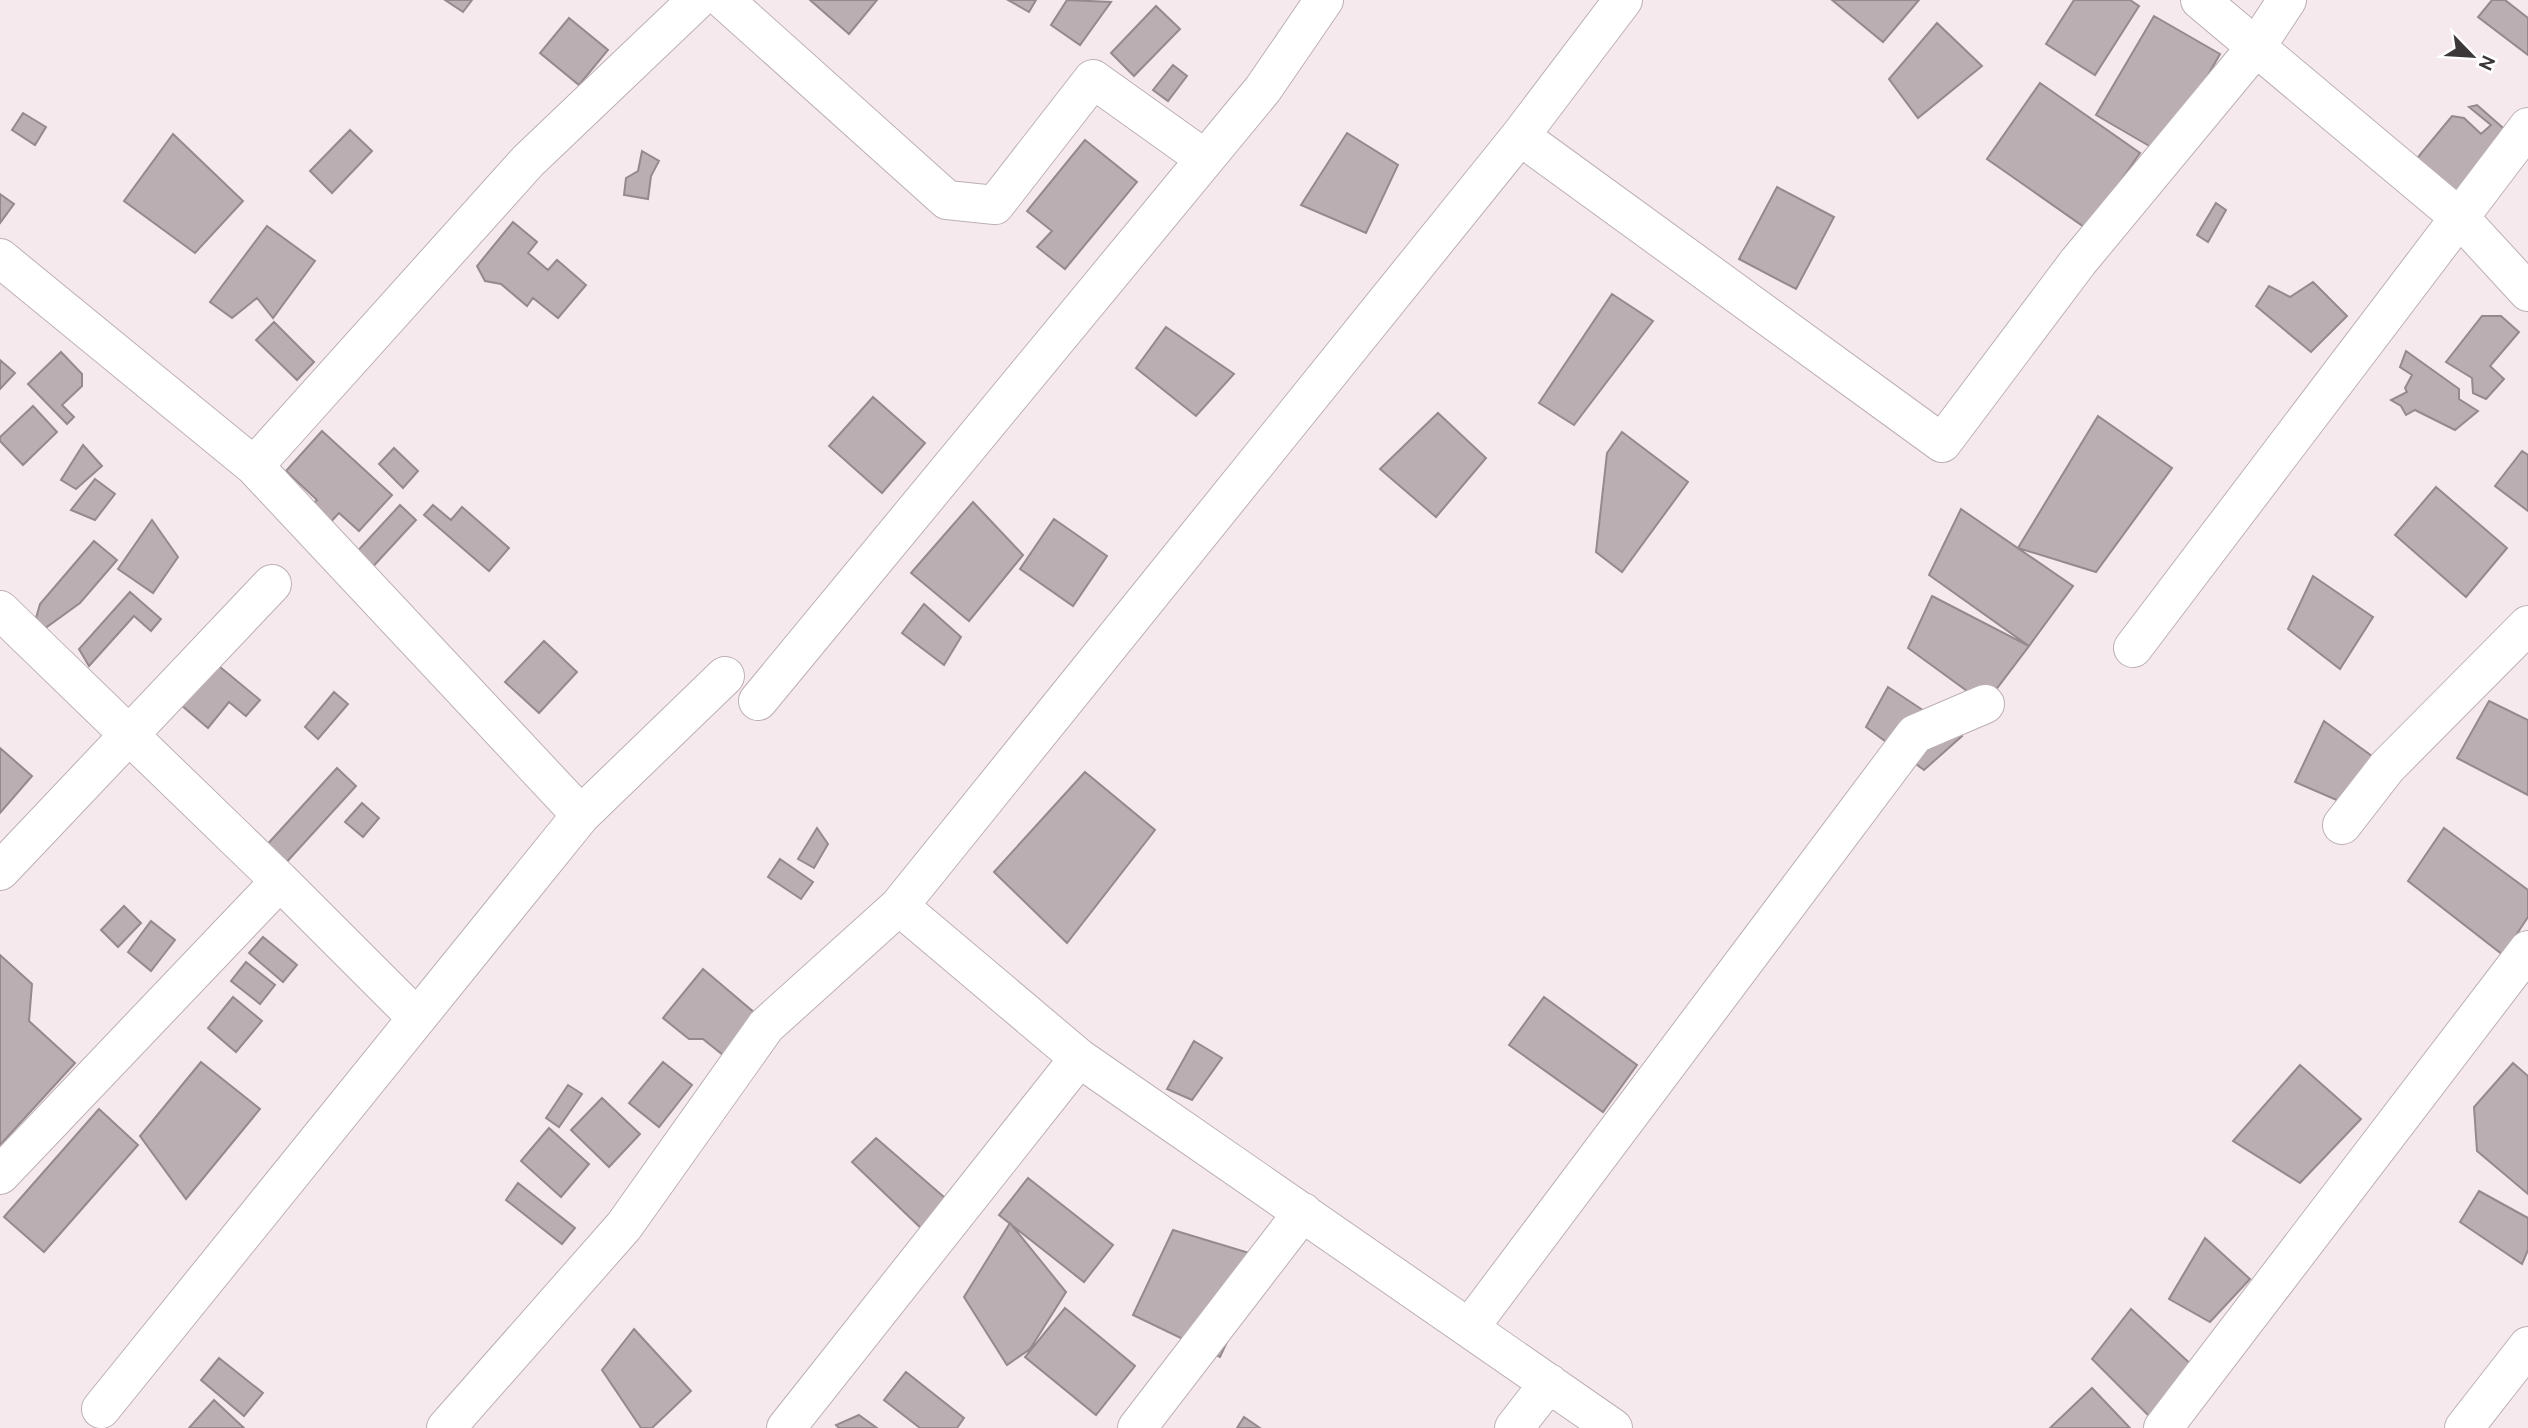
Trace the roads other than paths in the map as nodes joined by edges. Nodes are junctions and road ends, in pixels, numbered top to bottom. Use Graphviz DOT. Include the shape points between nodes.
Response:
graph roads {
  1 [pos="724,0"];
  2 [pos="1324,0"];
  3 [pos="1623,0"];
  4 [pos="2200,0"];
  5 [pos="2287,0"];
  6 [pos="687,4"];
  7 [pos="2256,47"];
  8 [pos="2528,127"];
  9 [pos="1520,136"];
  10 [pos="1205,159"];
  11 [pos="2460,218"];
  12 [pos="0,258"];
  13 [pos="2528,292"];
  14 [pos="254,466"];
  15 [pos="272,584"];
  16 [pos="0,610"];
  17 [pos="2528,625"];
  18 [pos="2133,648"];
  19 [pos="725,676"];
  20 [pos="758,701"];
  21 [pos="1985,704"];
  22 [pos="129,735"];
  23 [pos="581,815"];
  24 [pos="2342,825"];
  25 [pos="0,871"];
  26 [pos="280,881"];
  27 [pos="899,906"];
  28 [pos="2528,950"];
  29 [pos="417,1018"];
  30 [pos="1079,1058"];
  31 [pos="0,1175"];
  32 [pos="1303,1212"];
  33 [pos="1470,1327"];
  34 [pos="2528,1346"];
  35 [pos="1549,1383"];
  36 [pos="101,1409"];
  37 [pos="446,1428"];
  38 [pos="786,1428"];
  39 [pos="1137,1428"];
  40 [pos="1514,1428"];
  41 [pos="1613,1428"];
  42 [pos="2163,1428"];
  43 [pos="2464,1428"];
  1 -- 10 [label="street" via="947,200 995,205 1093,79"];
  2 -- 10 [label="street" via="1263,89"];
  3 -- 9 [label="street"];
  4 -- 7 [label="street"];
  5 -- 7 [label="street"];
  6 -- 14 [label="street" via="528,161"];
  7 -- 9 [label="street" via="2078,262 1942,443"];
  7 -- 11 [label="street"];
  8 -- 11 [label="street"];
  9 -- 27 [label="street"];
  10 -- 20 [label="street"];
  11 -- 13 [label="street"];
  11 -- 18 [label="street"];
  12 -- 14 [label="street"];
  14 -- 23 [label="street"];
  15 -- 22 [label="street"];
  16 -- 22 [label="street"];
  17 -- 24 [label="street" via="2386,767"];
  19 -- 23 [label="street"];
  21 -- 33 [label="street" via="1915,734"];
  22 -- 25 [label="street"];
  22 -- 26 [label="street"];
  23 -- 29 [label="street"];
  26 -- 29 [label="street"];
  26 -- 31 [label="street"];
  27 -- 30 [label="street"];
  27 -- 37 [label="street" via="766,1026 624,1226"];
  28 -- 42 [label="street"];
  29 -- 36 [label="street"];
  30 -- 32 [label="street"];
  30 -- 38 [label="street"];
  32 -- 33 [label="street"];
  32 -- 39 [label="street"];
  33 -- 35 [label="street"];
  34 -- 43 [label="street"];
  35 -- 40 [label="street"];
  35 -- 41 [label="street"];
}
